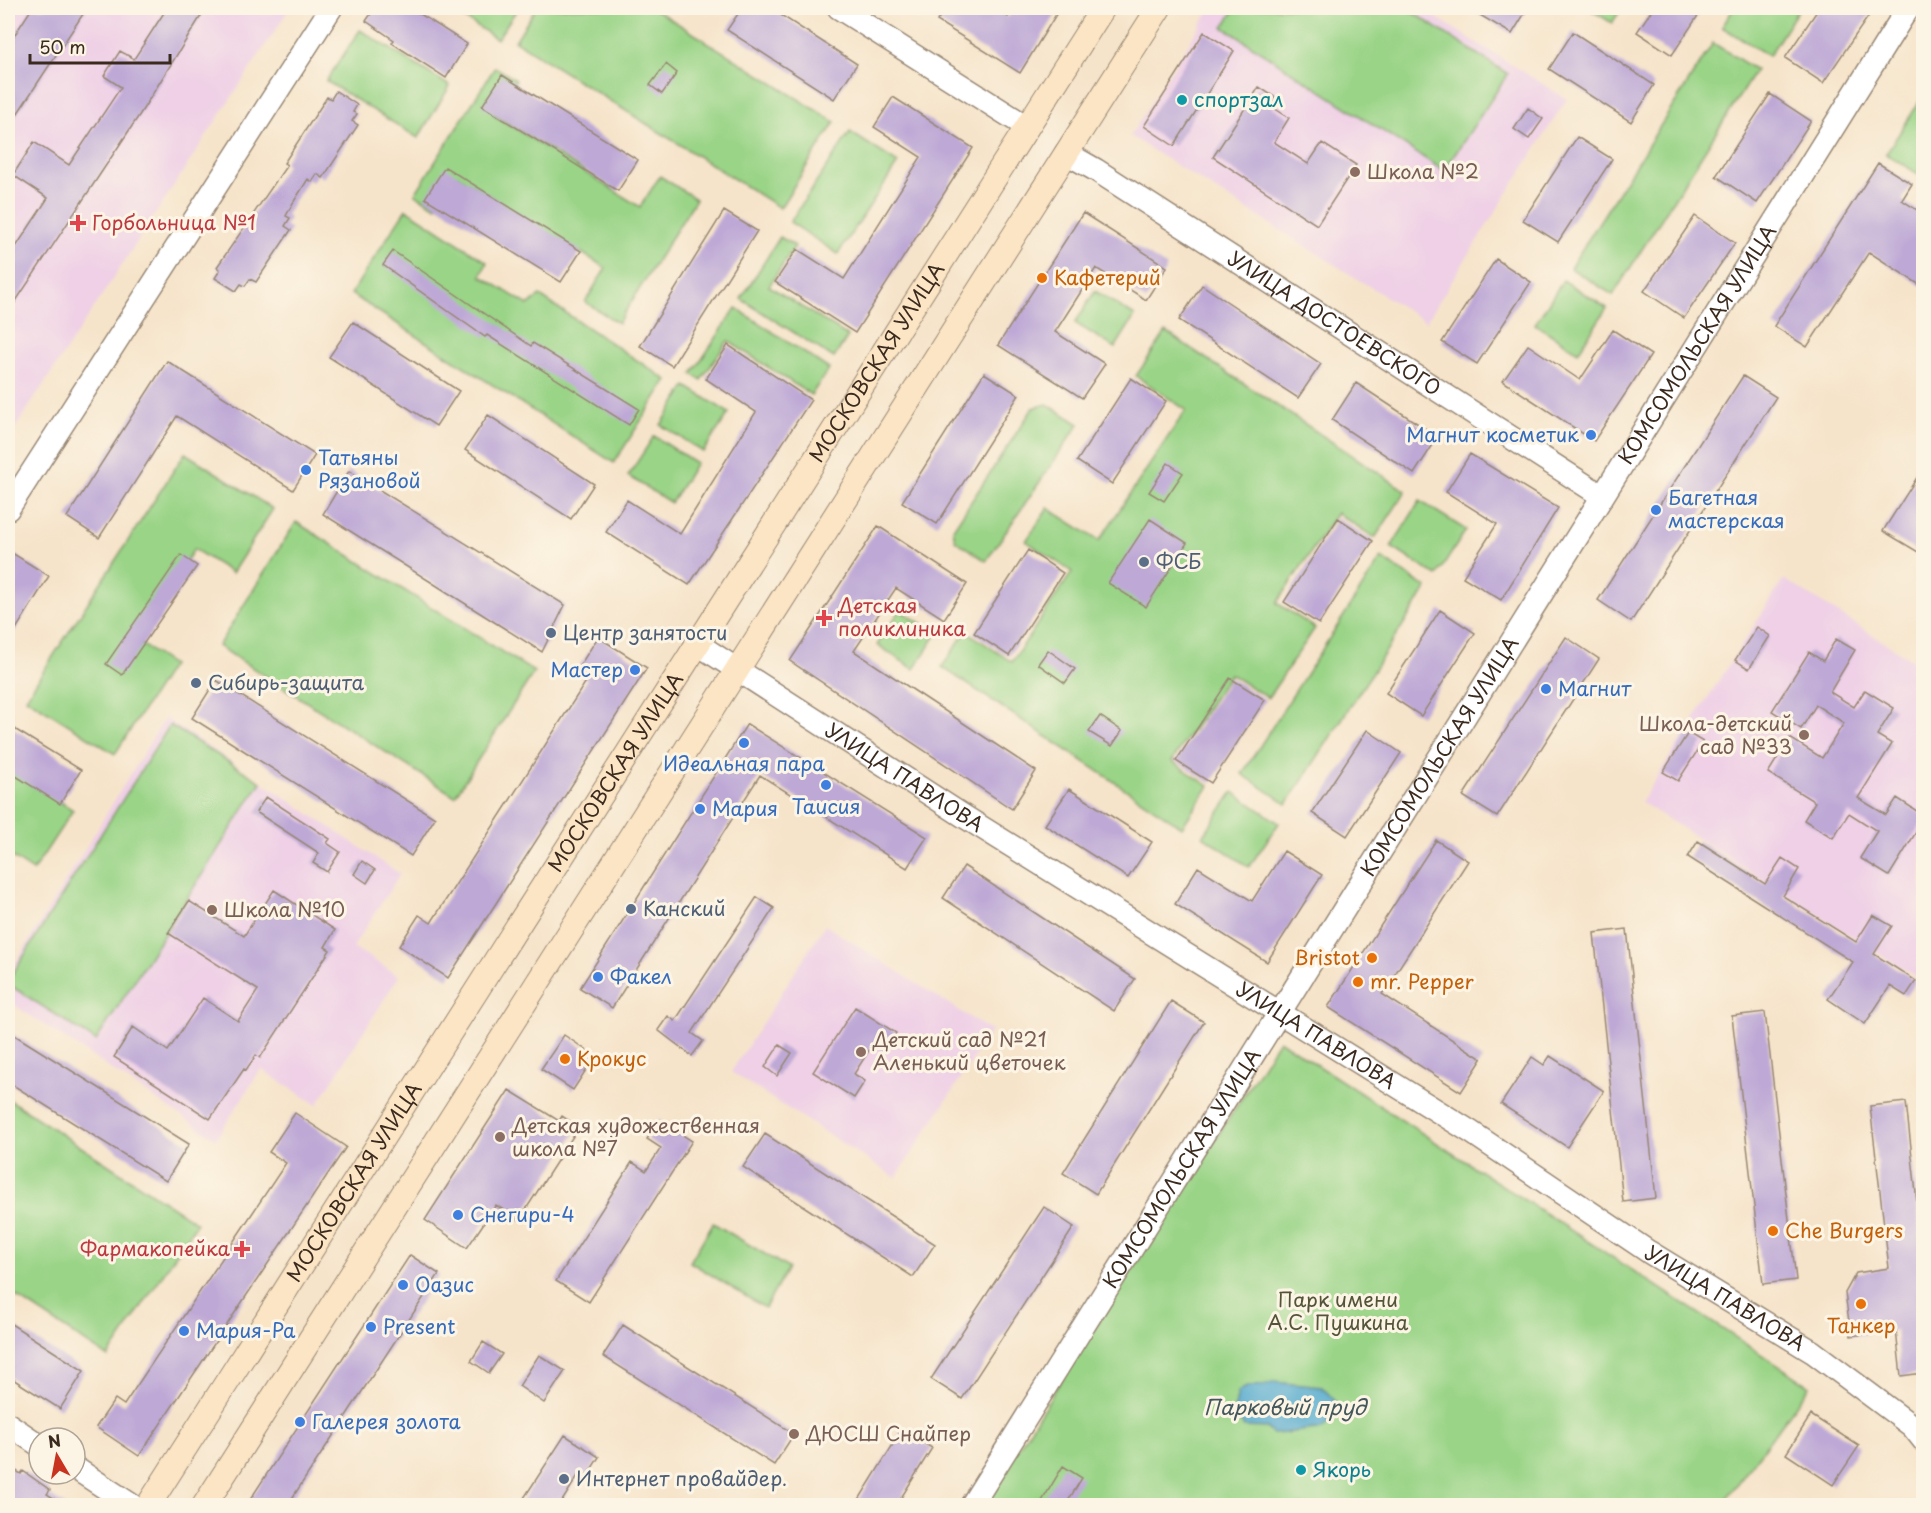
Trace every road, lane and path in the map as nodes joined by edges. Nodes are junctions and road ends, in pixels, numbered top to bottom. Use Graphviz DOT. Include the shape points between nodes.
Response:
graph roads {
  1 [pos="331,8"];
  2 [pos="839,8"];
  3 [pos="1103,8"];
  4 [pos="1159,8"];
  5 [pos="1908,8"];
  6 [pos="1027,128"];
  7 [pos="1066,153"];
  8 [pos="1602,496"];
  9 [pos="8,509"];
  10 [pos="696,643"];
  11 [pos="737,669"];
  12 [pos="1279,1013"];
  13 [pos="8,1424"];
  14 [pos="27,1437"];
  15 [pos="1923,1441"];
  16 [pos="87,1476"];
  17 [pos="134,1506"];
  18 [pos="148,1506"];
  19 [pos="204,1506"];
  20 [pos="970,1506"];
  1 -- 9 [label="street"];
  2 -- 6 [label="street"];
  3 -- 6 [label="main road, МОСКОВСКАЯ УЛИЦА"];
  4 -- 7 [label="main road"];
  5 -- 8 [label="street, КОМСОМОЛЬСКАЯ УЛИЦА"];
  6 -- 10 [label="main road, МОСКОВСКАЯ УЛИЦА"];
  7 -- 8 [label="street, УЛИЦА ДОСТОЕВСКОГО"];
  7 -- 11 [label="main road"];
  8 -- 12 [label="street, КОМСОМОЛЬСКАЯ УЛИЦА"];
  10 -- 11 [label="street, УЛИЦА ПАВЛОВА"];
  10 -- 18 [label="main road, МОСКОВСКАЯ УЛИЦА"];
  11 -- 12 [label="street, УЛИЦА ПАВЛОВА"];
  11 -- 19 [label="main road"];
  12 -- 15 [label="street, УЛИЦА ПАВЛОВА" via="1471,1132 1649,1252 1813,1352 1912,1426"];
  12 -- 20 [label="street, КОМСОМОЛЬСКАЯ УЛИЦА"];
  13 -- 14 [label="street"];
  16 -- 17 [label="street"];
}
